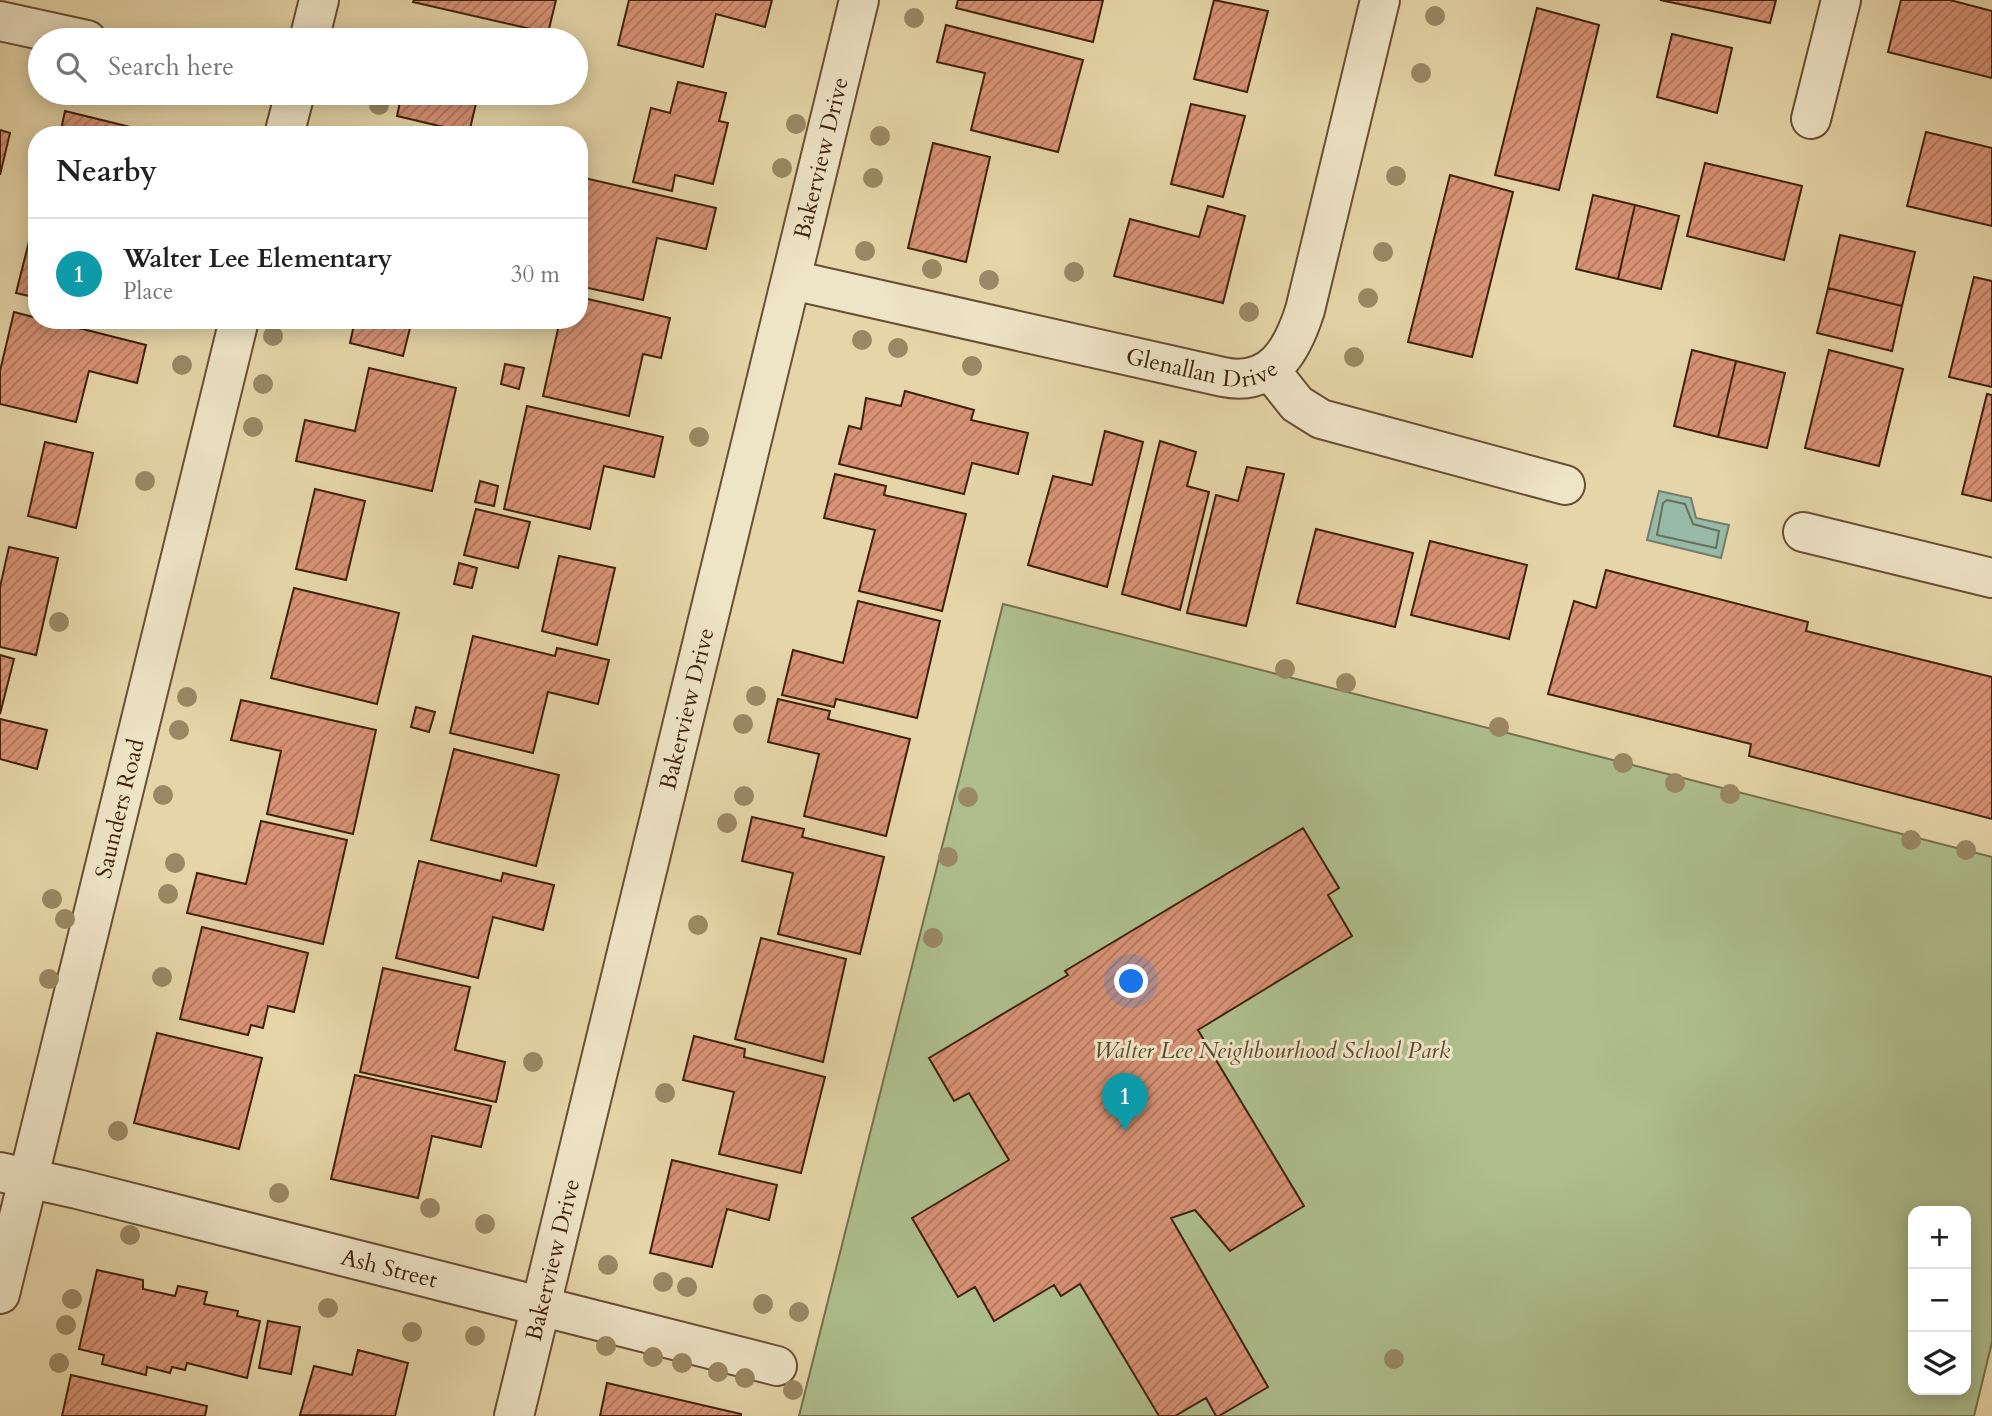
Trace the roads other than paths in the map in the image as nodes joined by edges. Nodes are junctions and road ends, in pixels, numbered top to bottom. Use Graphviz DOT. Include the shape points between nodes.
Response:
graph roads {
  1 [pos="319,0"];
  2 [pos="859,0"];
  3 [pos="1380,0"];
  4 [pos="1841,0"];
  5 [pos="0,21"];
  6 [pos="32,28"];
  7 [pos="312,28"];
  8 [pos="292,105"];
  9 [pos="1811,118"];
  10 [pos="286,126"];
  11 [pos="792,280"];
  12 [pos="237,329"];
  13 [pos="1270,370"];
  14 [pos="1565,485"];
  15 [pos="1803,533"];
  16 [pos="1992,578"];
  17 [pos="14,1175"];
  18 [pos="0,1294"];
  19 [pos="542,1306"];
  20 [pos="778,1366"];
  21 [pos="514,1416"];
  1 -- 7 [label="street"];
  2 -- 11 [label="street, Bakerview Drive"];
  3 -- 13 [label="street, Glenallan Drive" via="1305,310 1286,353"];
  4 -- 9 [label="street"];
  5 -- 6 [label="street"];
  8 -- 10 [label="street"];
  11 -- 13 [label="street, Glenallan Drive" via="1234,379"];
  11 -- 19 [label="street, Bakerview Drive"];
  12 -- 17 [label="street, Saunders Road"];
  13 -- 14 [label="street" via="1297,404 1321,419"];
  15 -- 16 [label="street"];
  17 -- 18 [label="street, Saunders Road"];
  17 -- 19 [label="street, Ash Street"];
  19 -- 20 [label="street, Ash Street"];
  19 -- 21 [label="street, Bakerview Drive"];
}
